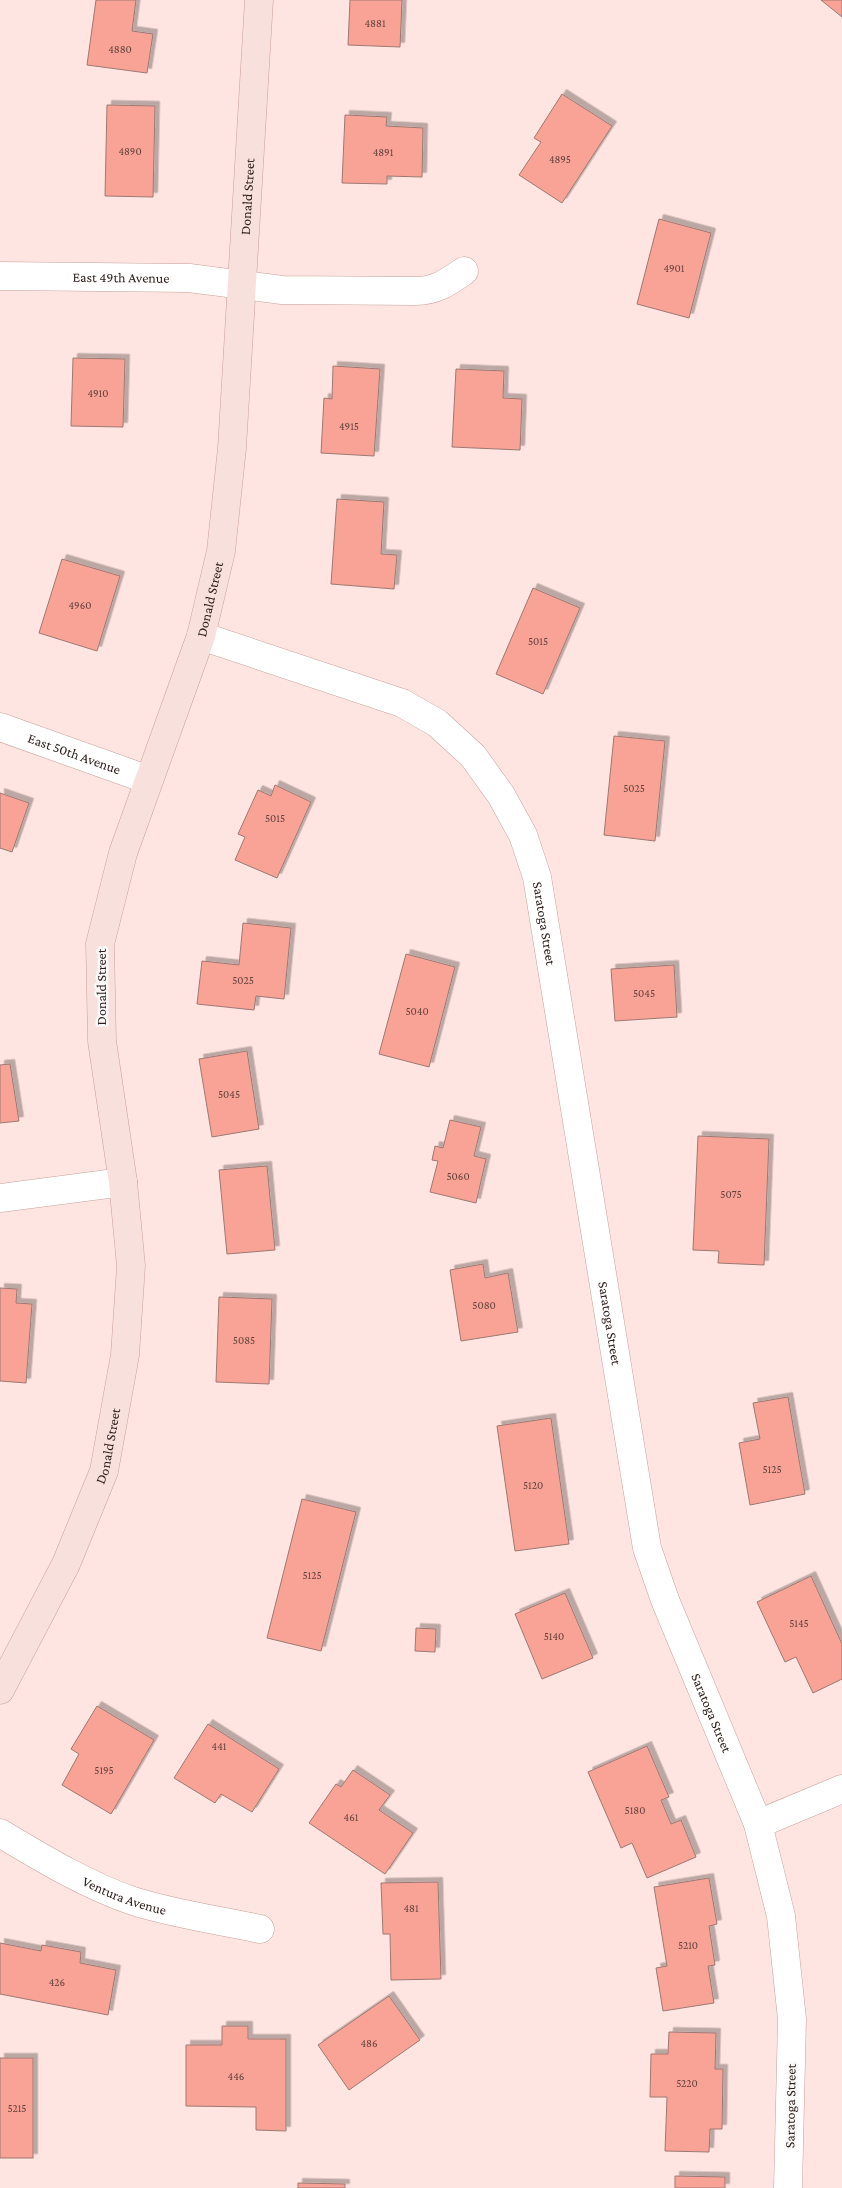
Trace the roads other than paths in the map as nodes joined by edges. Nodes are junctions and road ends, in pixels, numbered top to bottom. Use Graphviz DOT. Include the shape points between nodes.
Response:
graph roads {
  1 [pos="259,0"];
  2 [pos="464,270"];
  3 [pos="0,276"];
  4 [pos="243,284"];
  5 [pos="201,636"];
  6 [pos="0,726"];
  7 [pos="149,780"];
  8 [pos="123,1182"];
  9 [pos="0,1198"];
  10 [pos="0,1690"];
  11 [pos="842,1789"];
  12 [pos="758,1824"];
  13 [pos="0,1833"];
  14 [pos="260,1929"];
  15 [pos="788,2188"];
  1 -- 4 [label="street, Donald Street"];
  2 -- 4 [label="street, East 49th Avenue" via="429,291 282,290"];
  3 -- 4 [label="street, East 49th Avenue" via="189,278"];
  4 -- 5 [label="street, Donald Street" via="232,448 221,551"];
  5 -- 7 [label="street, Donald Street"];
  5 -- 12 [label="street, Saratoga Street" via="402,703 437,723 473,756 501,795 523,835 536,877 647,1548 665,1600"];
  6 -- 7 [label="street, East 50th Avenue"];
  7 -- 8 [label="street, Donald Street" via="123,853 100,944 102,1040"];
  8 -- 9 [label="street"];
  8 -- 10 [label="street, Donald Street" via="130,1276 125,1356 104,1471 66,1564"];
  11 -- 12 [label="street"];
  12 -- 15 [label="street, Saratoga Street" via="781,1916 792,2019"];
  13 -- 14 [label="street, Ventura Avenue" via="58,1867 132,1900"];
}
